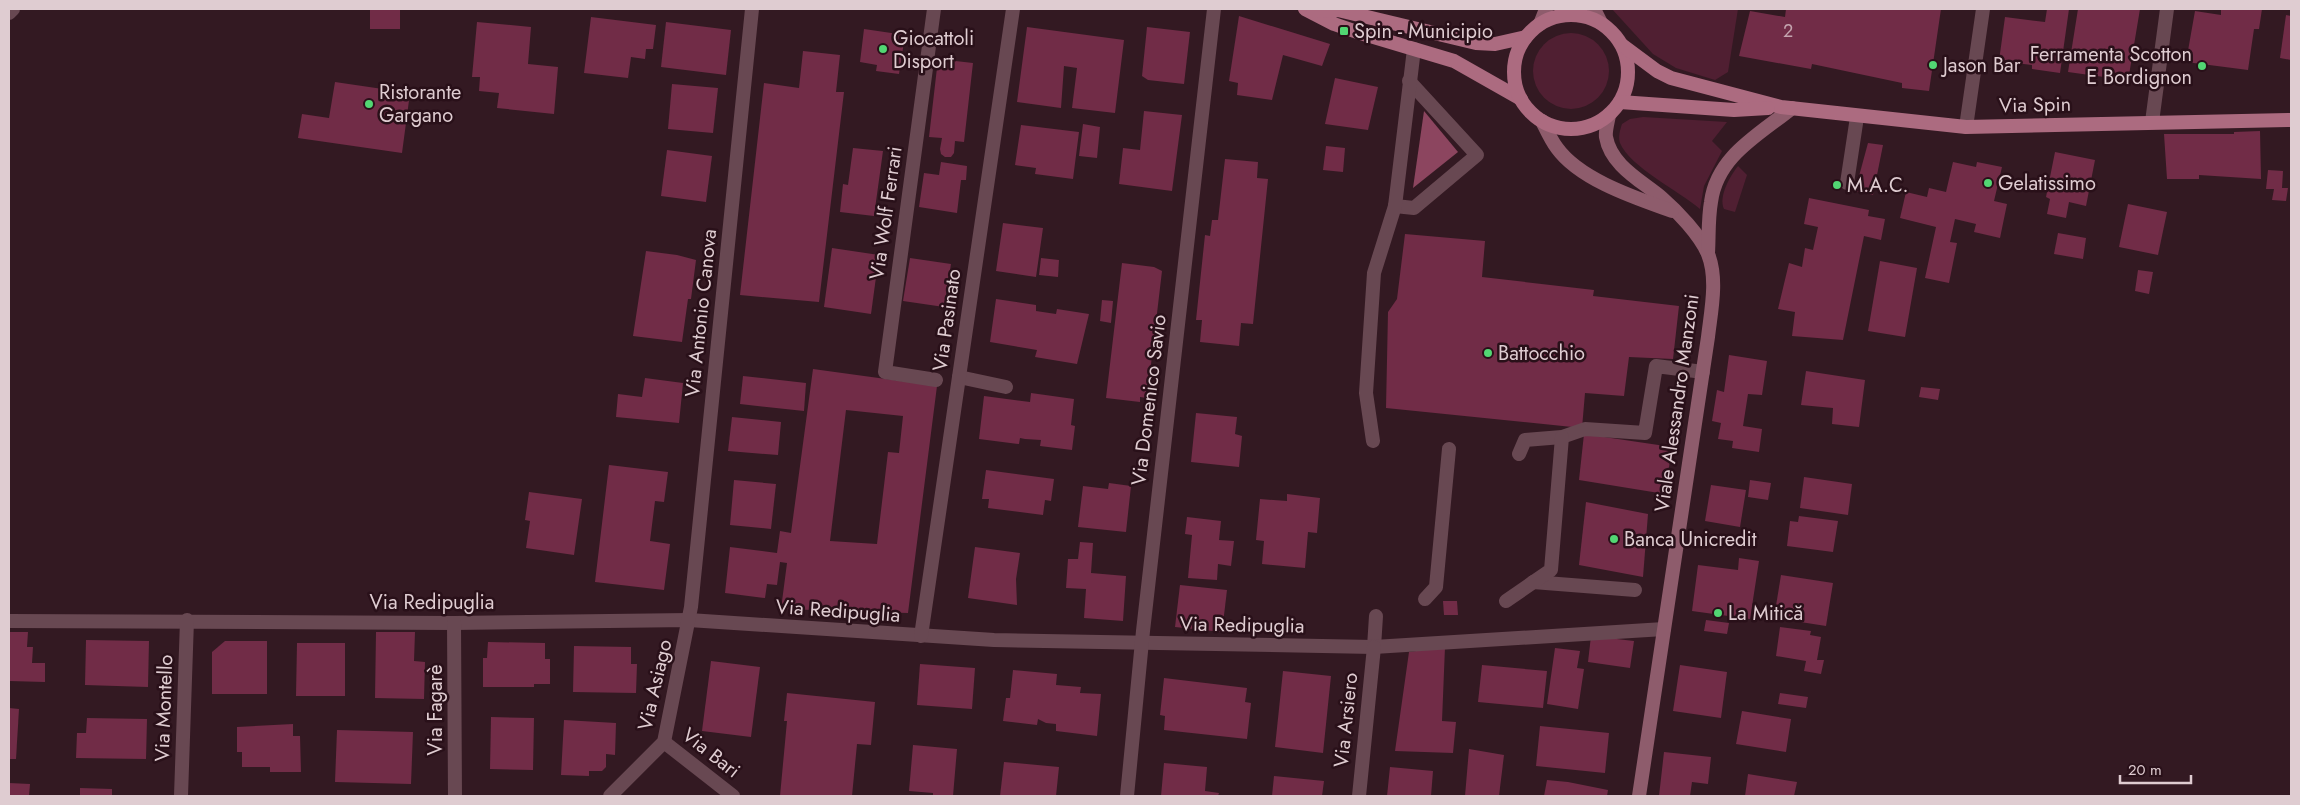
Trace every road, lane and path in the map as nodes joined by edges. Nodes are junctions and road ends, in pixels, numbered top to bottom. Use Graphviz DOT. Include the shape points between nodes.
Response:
graph roads {
  1 [pos="14,9"];
  2 [pos="752,9"];
  3 [pos="934,9"];
  4 [pos="1013,9"];
  5 [pos="1214,9"];
  6 [pos="1546,9"];
  7 [pos="1594,9"];
  8 [pos="1983,9"];
  9 [pos="2167,9"];
  10 [pos="1309,10"];
  11 [pos="9,13"];
  12 [pos="1601,23"];
  13 [pos="1540,24"];
  14 [pos="1526,37"];
  15 [pos="1622,45"];
  16 [pos="1414,49"];
  17 [pos="1409,81"];
  18 [pos="1521,99"];
  19 [pos="1620,102"];
  20 [pos="1787,108"];
  21 [pos="1609,115"];
  22 [pos="1857,117"];
  23 [pos="2291,120"];
  24 [pos="1542,121"];
  25 [pos="2152,122"];
  26 [pos="1966,127"];
  27 [pos="1848,183"];
  28 [pos="1396,206"];
  29 [pos="1676,213"];
  30 [pos="1708,253"];
  31 [pos="1703,372"];
  32 [pos="959,377"];
  33 [pos="936,380"];
  34 [pos="1006,387"];
  35 [pos="1562,436"];
  36 [pos="1373,440"];
  37 [pos="1449,449"];
  38 [pos="1519,454"];
  39 [pos="1533,582"];
  40 [pos="1635,590"];
  41 [pos="1425,600"];
  42 [pos="1506,601"];
  43 [pos="1376,616"];
  44 [pos="187,620"];
  45 [pos="689,620"];
  46 [pos="9,621"];
  47 [pos="454,623"];
  48 [pos="1664,629"];
  49 [pos="921,636"];
  50 [pos="1141,643"];
  51 [pos="1374,647"];
  52 [pos="664,742"];
  53 [pos="181,796"];
  54 [pos="455,796"];
  55 [pos="610,796"];
  56 [pos="733,796"];
  57 [pos="1128,796"];
  58 [pos="1359,796"];
  59 [pos="1639,796"];
  1 -- 11 [label="street"];
  2 -- 45 [label="street, Via Antonio Canova"];
  3 -- 33 [label="street, Via Wolf Ferrari" via="885,372"];
  4 -- 32 [label="street, Via Pasinato"];
  5 -- 50 [label="street, Via Domenico Savio"];
  6 -- 13 [label="main road"];
  7 -- 12 [label="main road"];
  8 -- 26 [label="street"];
  9 -- 25 [label="street"];
  10 -- 14 [label="main road" via="1338,10 1476,43 1495,44"];
  10 -- 16 [label="main road" via="1334,24"];
  12 -- 13 [label="main road, Via Spin" via="1571,14"];
  12 -- 15 [label="main road, Via Spin" via="1617,36"];
  13 -- 14 [label="main road, Via Spin"];
  14 -- 18 [label="main road, Via Spin" via="1514,67"];
  15 -- 19 [label="main road, Via Spin" via="1628,64 1628,83"];
  15 -- 20 [label="main road, Via Spin" via="1670,78"];
  16 -- 17 [label="street"];
  16 -- 18 [label="main road" via="1454,61"];
  17 -- 28 [label="street"];
  17 -- 28 [label="street" via="1477,155 1414,208"];
  18 -- 24 [label="main road, Via Spin"];
  19 -- 20 [label="main road, Via Spin" via="1734,110"];
  19 -- 21 [label="main road, Via Spin"];
  20 -- 22 [label="main road, Via Spin"];
  20 -- 30 [label="main road, Viale Alessandro Manzoni" via="1732,155 1724,167 1711,202"];
  21 -- 24 [label="main road, Via Spin" via="1576,129"];
  21 -- 29 [label="main road, Viale Alessandro Manzoni" via="1605,136 1611,152 1630,174"];
  22 -- 26 [label="main road, Via Spin"];
  22 -- 27 [label="street"];
  23 -- 25 [label="main road, Via Spin"];
  24 -- 29 [label="main road, Viale Alessandro Manzoni" via="1557,148 1575,165 1635,198"];
  25 -- 26 [label="main road, Via Spin"];
  28 -- 36 [label="street" via="1374,273 1366,393"];
  29 -- 30 [label="main road, Viale Alessandro Manzoni"];
  30 -- 31 [label="main road, Viale Alessandro Manzoni" via="1713,279 1712,305"];
  31 -- 35 [label="street" via="1656,366 1645,433 1585,429"];
  31 -- 48 [label="main road, Viale Alessandro Manzoni"];
  32 -- 34 [label="street"];
  32 -- 49 [label="street, Via Pasinato"];
  35 -- 38 [label="street" via="1525,440"];
  35 -- 39 [label="street" via="1551,570"];
  37 -- 41 [label="street" via="1436,587"];
  39 -- 40 [label="street"];
  39 -- 42 [label="street"];
  43 -- 51 [label="street, Via Arsiero"];
  44 -- 46 [label="street, Via Redipuglia"];
  44 -- 47 [label="street, Via Redipuglia"];
  44 -- 53 [label="street, Via Montello"];
  45 -- 47 [label="street, Via Redipuglia"];
  45 -- 49 [label="street, Via Redipuglia"];
  45 -- 52 [label="street, Via Asiago"];
  47 -- 54 [label="street, Via Fagarè"];
  48 -- 51 [label="street, Via Redipuglia"];
  48 -- 59 [label="main road, Viale Alessandro Manzoni"];
  49 -- 50 [label="street, Via Redipuglia"];
  50 -- 51 [label="street, Via Redipuglia"];
  50 -- 57 [label="street, Via Domenico Savio"];
  51 -- 58 [label="street, Via Arsiero"];
  52 -- 55 [label="street, Via Asiago"];
  52 -- 56 [label="street, Via Bari"];
}
